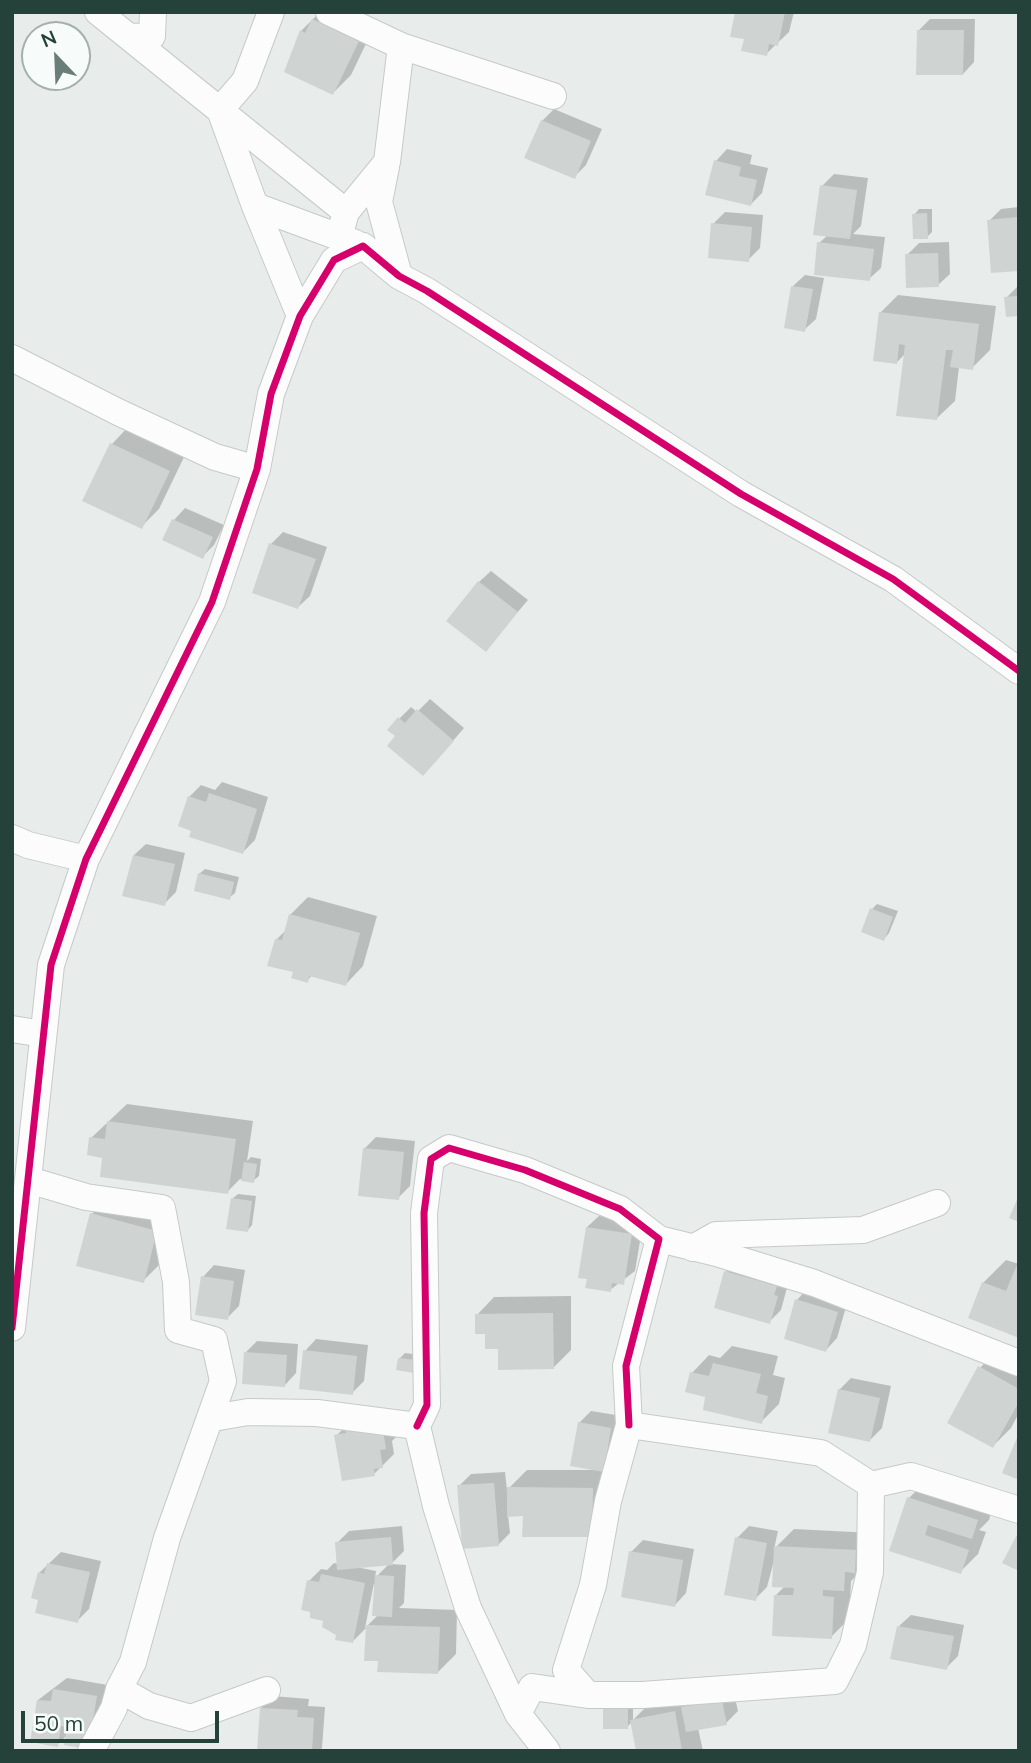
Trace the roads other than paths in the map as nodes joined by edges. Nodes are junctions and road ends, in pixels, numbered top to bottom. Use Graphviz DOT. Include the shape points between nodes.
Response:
graph roads {
  1 [pos="98,12"];
  2 [pos="153,12"];
  3 [pos="271,12"];
  4 [pos="329,12"];
  5 [pos="130,37"];
  6 [pos="401,47"];
  7 [pos="553,96"];
  8 [pos="220,110"];
  9 [pos="387,162"];
  10 [pos="255,206"];
  11 [pos="346,212"];
  12 [pos="351,242"];
  13 [pos="399,276"];
  14 [pos="300,316"];
  15 [pos="12,358"];
  16 [pos="257,469"];
  17 [pos="1019,671"];
  18 [pos="12,838"];
  19 [pos="86,859"];
  20 [pos="12,1029"];
  21 [pos="43,1034"];
  22 [pos="29,1180"];
  23 [pos="937,1203"];
  24 [pos="659,1239"];
  25 [pos="693,1248"];
  26 [pos="13,1319"];
  27 [pos="1019,1363"];
  28 [pos="213,1418"];
  29 [pos="629,1424"];
  30 [pos="417,1426"];
  31 [pos="871,1485"];
  32 [pos="1019,1510"];
  33 [pos="119,1689"];
  34 [pos="267,1690"];
  35 [pos="588,1695"];
  36 [pos="518,1714"];
  37 [pos="91,1751"];
  38 [pos="547,1751"];
  1 -- 5 [label="street"];
  2 -- 5 [label="street" via="152,36"];
  3 -- 8 [label="street" via="245,81"];
  4 -- 6 [label="street"];
  5 -- 8 [label="street"];
  6 -- 7 [label="street"];
  6 -- 9 [label="street"];
  8 -- 10 [label="street"];
  8 -- 11 [label="street"];
  9 -- 11 [label="street"];
  9 -- 13 [label="street" via="379,202"];
  10 -- 12 [label="street"];
  10 -- 14 [label="street"];
  11 -- 12 [label="street"];
  12 -- 13 [label="street"];
  12 -- 14 [label="street" via="334,260"];
  13 -- 17 [label="street" via="741,495 893,579"];
  14 -- 16 [label="street" via="271,394"];
  15 -- 16 [label="street" via="215,457"];
  16 -- 19 [label="street" via="212,602"];
  18 -- 19 [label="street"];
  19 -- 21 [label="street" via="51,965"];
  20 -- 21 [label="street"];
  21 -- 22 [label="street"];
  22 -- 26 [label="street"];
  22 -- 28 [label="street" via="86,1197 162,1208 176,1282 178,1330 214,1340 223,1381"];
  23 -- 25 [label="street" via="863,1230 716,1235"];
  24 -- 25 [label="street"];
  24 -- 29 [label="street" via="626,1366"];
  24 -- 30 [label="street" via="620,1209 525,1170 449,1148 430,1158 424,1213 428,1405"];
  25 -- 27 [label="street" via="814,1283"];
  28 -- 30 [label="street" via="248,1412 317,1413"];
  28 -- 33 [label="street" via="178,1506 133,1662"];
  29 -- 31 [label="street" via="821,1453"];
  29 -- 35 [label="street" via="608,1501 593,1585 566,1670"];
  30 -- 36 [label="street" via="468,1608"];
  31 -- 32 [label="street" via="911,1476"];
  31 -- 35 [label="street" via="870,1572 853,1645 835,1681"];
  33 -- 34 [label="street" via="149,1706 191,1718"];
  33 -- 37 [label="street"];
  35 -- 36 [label="street" via="532,1687"];
  36 -- 38 [label="street"];
}
